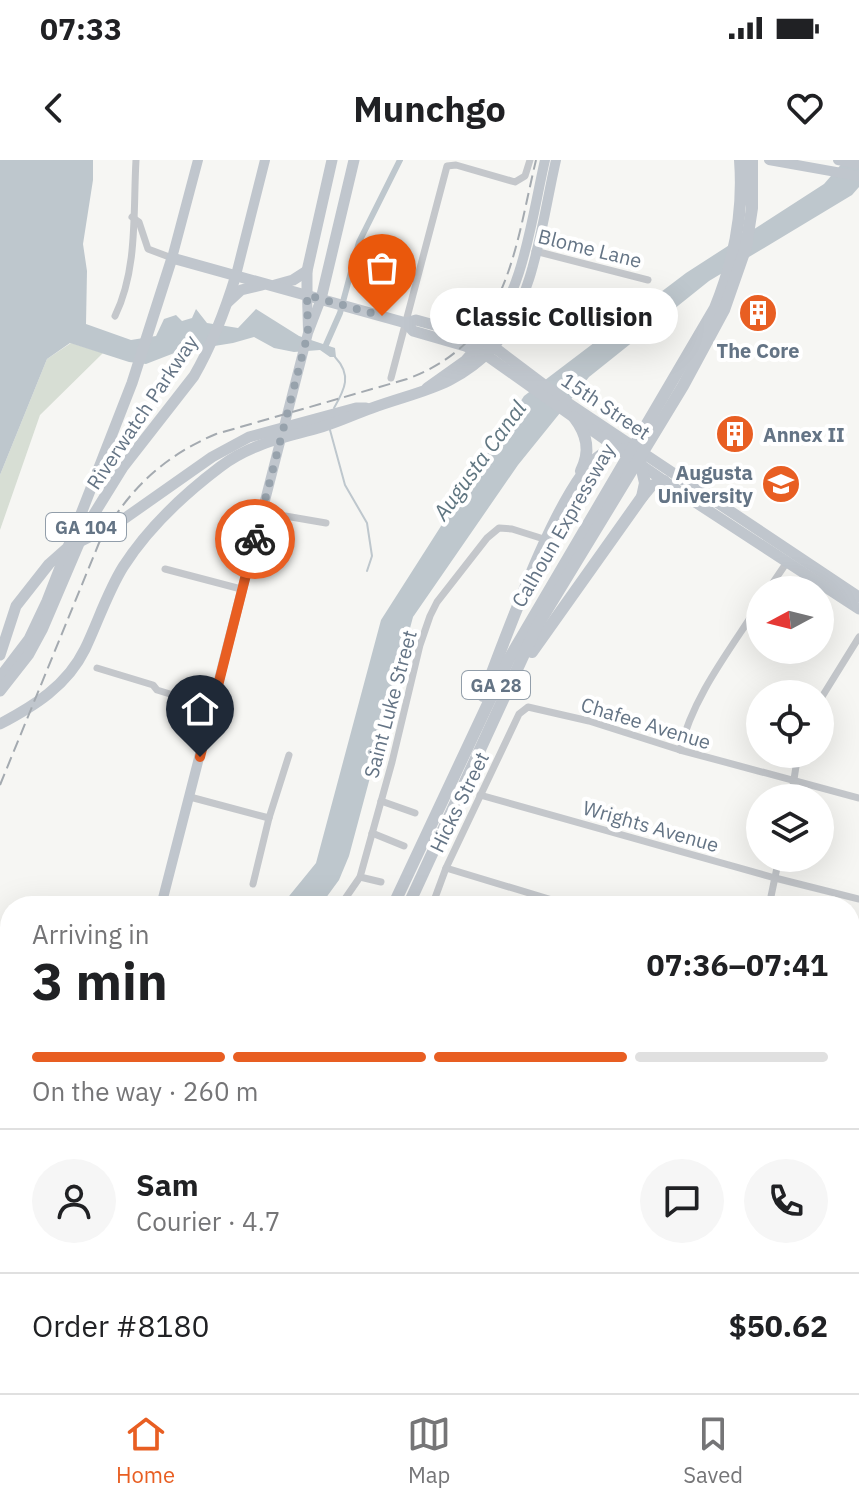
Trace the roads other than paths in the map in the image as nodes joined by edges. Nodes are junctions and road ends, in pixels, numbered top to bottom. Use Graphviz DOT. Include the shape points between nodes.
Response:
graph roads {
  1 [pos="136,160"];
  2 [pos="198,160"];
  3 [pos="265,160"];
  4 [pos="332,160"];
  5 [pos="530,160"];
  6 [pos="545,160"];
  7 [pos="556,160"];
  8 [pos="740,160"];
  9 [pos="752,160"];
  10 [pos="769,160"];
  11 [pos="838,160"];
  12 [pos="350,161"];
  13 [pos="859,164"];
  14 [pos="859,176"];
  15 [pos="132,217"];
  16 [pos="530,250"];
  17 [pos="172,258"];
  18 [pos="307,271"];
  19 [pos="236,275"];
  20 [pos="648,280"];
  21 [pos="270,285"];
  22 [pos="307,295"];
  23 [pos="326,300"];
  24 [pos="228,304"];
  25 [pos="115,316"];
  26 [pos="406,323"];
  27 [pos="308,333"];
  28 [pos="485,348"];
  29 [pos="391,378"];
  30 [pos="568,410"];
  31 [pos="283,432"];
  32 [pos="637,448"];
  33 [pos="620,450"];
  34 [pos="642,465"];
  35 [pos="622,476"];
  36 [pos="664,481"];
  37 [pos="578,482"];
  38 [pos="642,497"];
  39 [pos="262,512"];
  40 [pos="326,523"];
  41 [pos="547,540"];
  42 [pos="787,562"];
  43 [pos="165,569"];
  44 [pos="778,576"];
  45 [pos="241,589"];
  46 [pos="859,597"];
  47 [pos="859,609"];
  48 [pos="746,625"];
  49 [pos="859,637"];
  50 [pos="0,655"];
  51 [pos="97,668"];
  52 [pos="0,677"];
  53 [pos="832,680"];
  54 [pos="0,691"];
  55 [pos="507,692"];
  56 [pos="212,707"];
  57 [pos="519,714"];
  58 [pos="0,724"];
  59 [pos="680,750"];
  60 [pos="289,755"];
  61 [pos="796,768"];
  62 [pos="794,782"];
  63 [pos="480,795"];
  64 [pos="190,797"];
  65 [pos="859,798"];
  66 [pos="381,801"];
  67 [pos="438,810"];
  68 [pos="415,813"];
  69 [pos="269,818"];
  70 [pos="372,833"];
  71 [pos="404,846"];
  72 [pos="446,868"];
  73 [pos="776,872"];
  74 [pos="360,877"];
  75 [pos="775,878"];
  76 [pos="381,882"];
  77 [pos="253,884"];
  78 [pos="164,896"];
  79 [pos="347,896"];
  80 [pos="398,896"];
  81 [pos="413,896"];
  82 [pos="436,896"];
  83 [pos="539,896"];
  84 [pos="771,896"];
  85 [pos="847,896"];
  1 -- 15 [label="street"];
  2 -- 17 [label="main road, GA 104"];
  3 -- 19 [label="main road, GA 104"];
  4 -- 18 [label="main road"];
  5 -- 26 [label="street" via="525,176 515,182 447,166"];
  6 -- 16 [label="main road"];
  7 -- 16 [label="main road"];
  8 -- 35 [label="highway, Calhoun Expressway / GA 28" via="739,229 728,275"];
  9 -- 35 [label="highway, Calhoun Expressway / GA 28" via="752,208 739,276 707,345"];
  10 -- 14 [label="main road"];
  11 -- 13 [label="main road"];
  12 -- 23 [label="main road"];
  15 -- 17 [label="street" via="139,222 148,249"];
  15 -- 25 [label="street" via="128,281"];
  16 -- 20 [label="street, Blome Lane"];
  16 -- 28 [label="main road" via="524,295 510,324"];
  17 -- 19 [label="main road, 15th Street"];
  17 -- 52 [label="main road, Riverwatch Parkway / GA 104" via="132,383 47,601 29,639"];
  18 -- 21 [label="main road"];
  18 -- 22 [label="main road"];
  19 -- 21 [label="main road, 15th Street"];
  19 -- 24 [label="main road, Riverwatch Parkway / GA 104"];
  21 -- 22 [label="main road, 15th Street"];
  21 -- 24 [label="main road" via="241,290"];
  22 -- 23 [label="main road, 15th Street"];
  22 -- 27 [label="main road"];
  23 -- 26 [label="main road, 15th Street"];
  23 -- 27 [label="main road"];
  24 -- 54 [label="main road, Riverwatch Parkway / GA 104" via="194,376 123,467 86,527 42,630"];
  26 -- 28 [label="main road, 15th Street" via="413,331"];
  26 -- 29 [label="street"];
  27 -- 31 [label="main road"];
  28 -- 30 [label="main road, 15th Street"];
  28 -- 31 [label="main road" via="455,379 438,388"];
  30 -- 32 [label="main road, 15th Street"];
  30 -- 33 [label="main road, 15th Street"];
  30 -- 37 [label="highway" via="583,429 587,445"];
  31 -- 39 [label="main road"];
  31 -- 50 [label="main road" via="233,445 121,521 53,559 16,606"];
  31 -- 58 [label="main road" via="208,477 156,523 123,567 84,651 60,684"];
  32 -- 33 [label="highway"];
  32 -- 34 [label="highway"];
  32 -- 46 [label="main road, 15th Street"];
  33 -- 34 [label="main road, 15th Street"];
  33 -- 37 [label="highway" via="598,458"];
  34 -- 36 [label="main road, 15th Street"];
  34 -- 38 [label="highway"];
  35 -- 55 [label="highway, Calhoun Expressway / GA 28" via="536,628"];
  35 -- 67 [label="highway, Calhoun Expressway / GA 28" via="509,659"];
  36 -- 38 [label="highway"];
  36 -- 42 [label="main road, 15th Street"];
  37 -- 41 [label="highway"];
  38 -- 55 [label="highway"];
  39 -- 40 [label="street"];
  39 -- 45 [label="main road"];
  41 -- 66 [label="street, Saint Luke Street" via="499,528 437,602 420,645"];
  41 -- 67 [label="highway"];
  42 -- 44 [label="street"];
  42 -- 47 [label="main road, 15th Street"];
  43 -- 45 [label="street"];
  45 -- 56 [label="main road"];
  48 -- 59 [label="street" via="686,723"];
  49 -- 53 [label="street"];
  51 -- 56 [label="street"];
  55 -- 81 [label="highway, Calhoun Expressway / GA 28"];
  56 -- 64 [label="main road"];
  57 -- 59 [label="street, Chafee Avenue" via="528,707 541,708"];
  57 -- 63 [label="street, Hicks Street"];
  59 -- 62 [label="street, Chafee Avenue"];
  60 -- 69 [label="street"];
  61 -- 62 [label="street"];
  62 -- 65 [label="street, Chafee Avenue"];
  63 -- 72 [label="street, Hicks Street"];
  63 -- 75 [label="street, Wrights Avenue"];
  64 -- 69 [label="street"];
  64 -- 78 [label="main road"];
  66 -- 68 [label="street"];
  66 -- 70 [label="street, Saint Luke Street"];
  67 -- 80 [label="highway, Calhoun Expressway / GA 28"];
  69 -- 77 [label="street"];
  70 -- 71 [label="street"];
  70 -- 74 [label="street, Saint Luke Street"];
  72 -- 82 [label="street, Hicks Street"];
  72 -- 83 [label="street"];
  73 -- 75 [label="street"];
  74 -- 76 [label="street"];
  74 -- 79 [label="street, Saint Luke Street"];
  75 -- 84 [label="street"];
  75 -- 85 [label="street, Wrights Avenue"];
}
